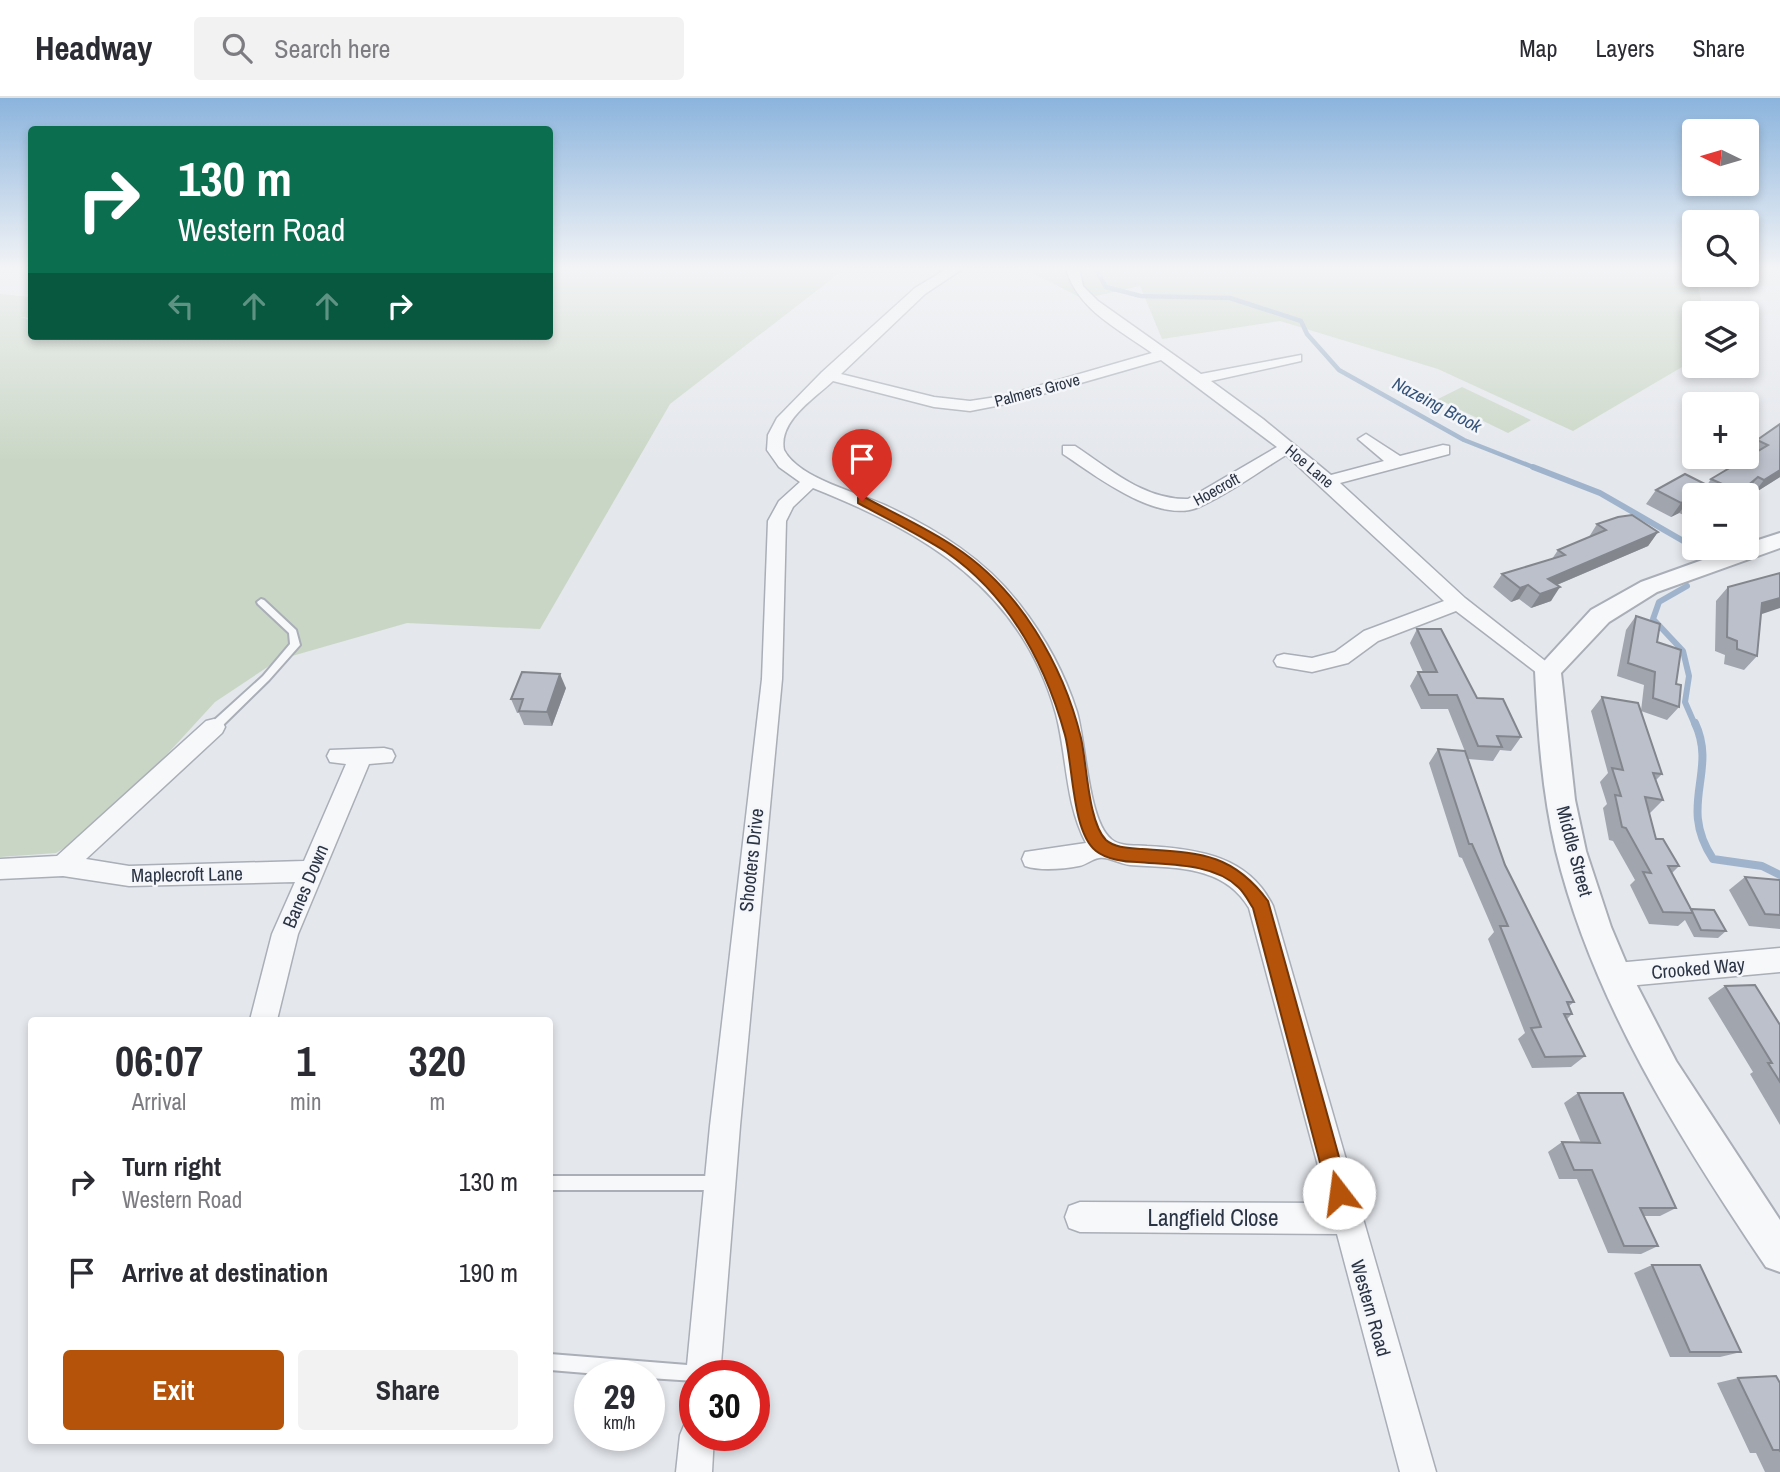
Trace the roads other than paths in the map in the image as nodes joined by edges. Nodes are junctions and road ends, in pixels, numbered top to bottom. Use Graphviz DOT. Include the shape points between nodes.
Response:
graph roads {
  1 [pos="874,332"];
  2 [pos="1132,332"];
  3 [pos="1163,355"];
  4 [pos="1296,358"];
  5 [pos="827,375"];
  6 [pos="1201,379"];
  7 [pos="811,391"];
  8 [pos="1366,439"];
  9 [pos="1288,447"];
  10 [pos="1069,450"];
  11 [pos="1443,450"];
  12 [pos="1396,462"];
  13 [pos="812,480"];
  14 [pos="1328,481"];
  15 [pos="1780,540"];
  16 [pos="261,602"];
  17 [pos="1458,603"];
  18 [pos="1284,661"];
  19 [pos="1548,671"];
  20 [pos="214,727"];
  21 [pos="361,756"];
  22 [pos="1102,846"];
  23 [pos="1034,859"];
  24 [pos="63,866"];
  25 [pos="0,869"];
  26 [pos="311,871"];
  27 [pos="1780,960"];
  28 [pos="1616,975"];
  29 [pos="265,1017"];
  30 [pos="553,1183"];
  31 [pos="720,1183"];
  32 [pos="1080,1217"];
  33 [pos="1346,1219"];
  34 [pos="1780,1253"];
  35 [pos="704,1360"];
  36 [pos="553,1362"];
  37 [pos="679,1373"];
  38 [pos="696,1451"];
  39 [pos="694,1472"];
  40 [pos="1418,1472"];
  1 -- 5 [label="street"];
  2 -- 3 [label="street, Hoe Lane"];
  3 -- 5 [label="street, Palmers Grove" via="970,406 934,402"];
  3 -- 6 [label="street, Hoe Lane"];
  4 -- 6 [label="street"];
  5 -- 7 [label="street"];
  6 -- 9 [label="street, Hoe Lane"];
  7 -- 13 [label="street" via="786,416 774,444 785,464"];
  8 -- 12 [label="street"];
  9 -- 10 [label="street, Hoecroft" via="1192,504 1173,506 1152,502"];
  9 -- 14 [label="street, Hoe Lane"];
  11 -- 12 [label="street"];
  12 -- 14 [label="street"];
  13 -- 22 [label="street" via="862,501 950,549 1010,604 1055,683 1073,737 1090,830"];
  13 -- 31 [label="street, Shooters Drive" via="785,505 777,521 772,678"];
  14 -- 17 [label="street, Hoe Lane"];
  15 -- 19 [label="street" via="1649,587 1600,616"];
  16 -- 20 [label="lane" via="293,632 295,645"];
  17 -- 18 [label="street" via="1371,636 1341,658 1312,665"];
  17 -- 19 [label="street, Hoe Lane"];
  19 -- 28 [label="street, Middle Street" via="1562,811 1579,877"];
  20 -- 24 [label="street"];
  21 -- 26 [label="street, Banes Down"];
  22 -- 23 [label="street" via="1079,856"];
  22 -- 33 [label="street, Western Road" via="1122,855 1219,867 1244,881 1261,906"];
  24 -- 25 [label="street, Maplecroft Lane"];
  24 -- 26 [label="street, Maplecroft Lane" via="129,876"];
  26 -- 29 [label="street, Banes Down" via="285,934"];
  27 -- 28 [label="street, Crooked Way"];
  28 -- 34 [label="street, Middle Street" via="1676,1094"];
  30 -- 31 [label="lane"];
  31 -- 35 [label="street, Shooters Drive"];
  32 -- 33 [label="street, Langfield Close"];
  33 -- 40 [label="street, Western Road"];
  36 -- 37 [label="lane"];
  38 -- 39 [label="street"];
}
